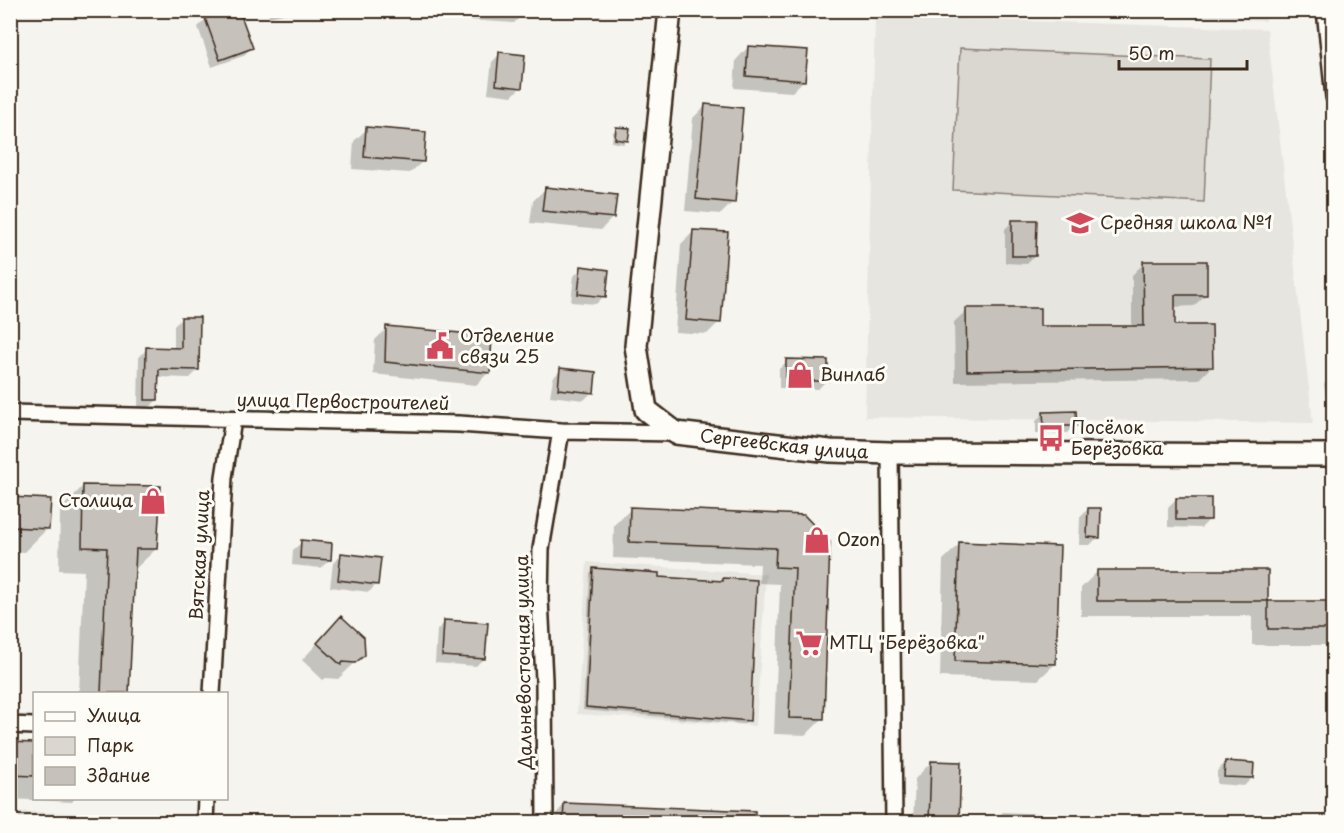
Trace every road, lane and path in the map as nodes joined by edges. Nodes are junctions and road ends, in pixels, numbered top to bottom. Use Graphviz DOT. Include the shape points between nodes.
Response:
graph roads {
  1 [pos="670,10"];
  2 [pos="1325,10"];
  3 [pos="1334,97"];
  4 [pos="10,413"];
  5 [pos="233,420"];
  6 [pos="561,431"];
  7 [pos="675,433"];
  8 [pos="890,453"];
  9 [pos="1334,455"];
  10 [pos="212,692"];
  11 [pos="10,725"];
  12 [pos="33,726"];
  13 [pos="206,800"];
  14 [pos="205,822"];
  15 [pos="545,822"];
  16 [pos="894,822"];
  1 -- 7 [label="main road, Сергеевская улица" via="636,346 646,410"];
  2 -- 3 [label="street"];
  4 -- 5 [label="street, улица Первостроителей"];
  5 -- 6 [label="street, улица Первостроителей" via="459,424"];
  5 -- 10 [label="street, Вятская улица" via="224,477"];
  6 -- 7 [label="street, улица Первостроителей"];
  6 -- 15 [label="street, Дальневосточная улица" via="541,549"];
  7 -- 8 [label="main road, Сергеевская улица" via="830,451"];
  8 -- 9 [label="main road, Сергеевская улица"];
  8 -- 16 [label="street"];
  11 -- 12 [label="street"];
  13 -- 14 [label="street"];
}
